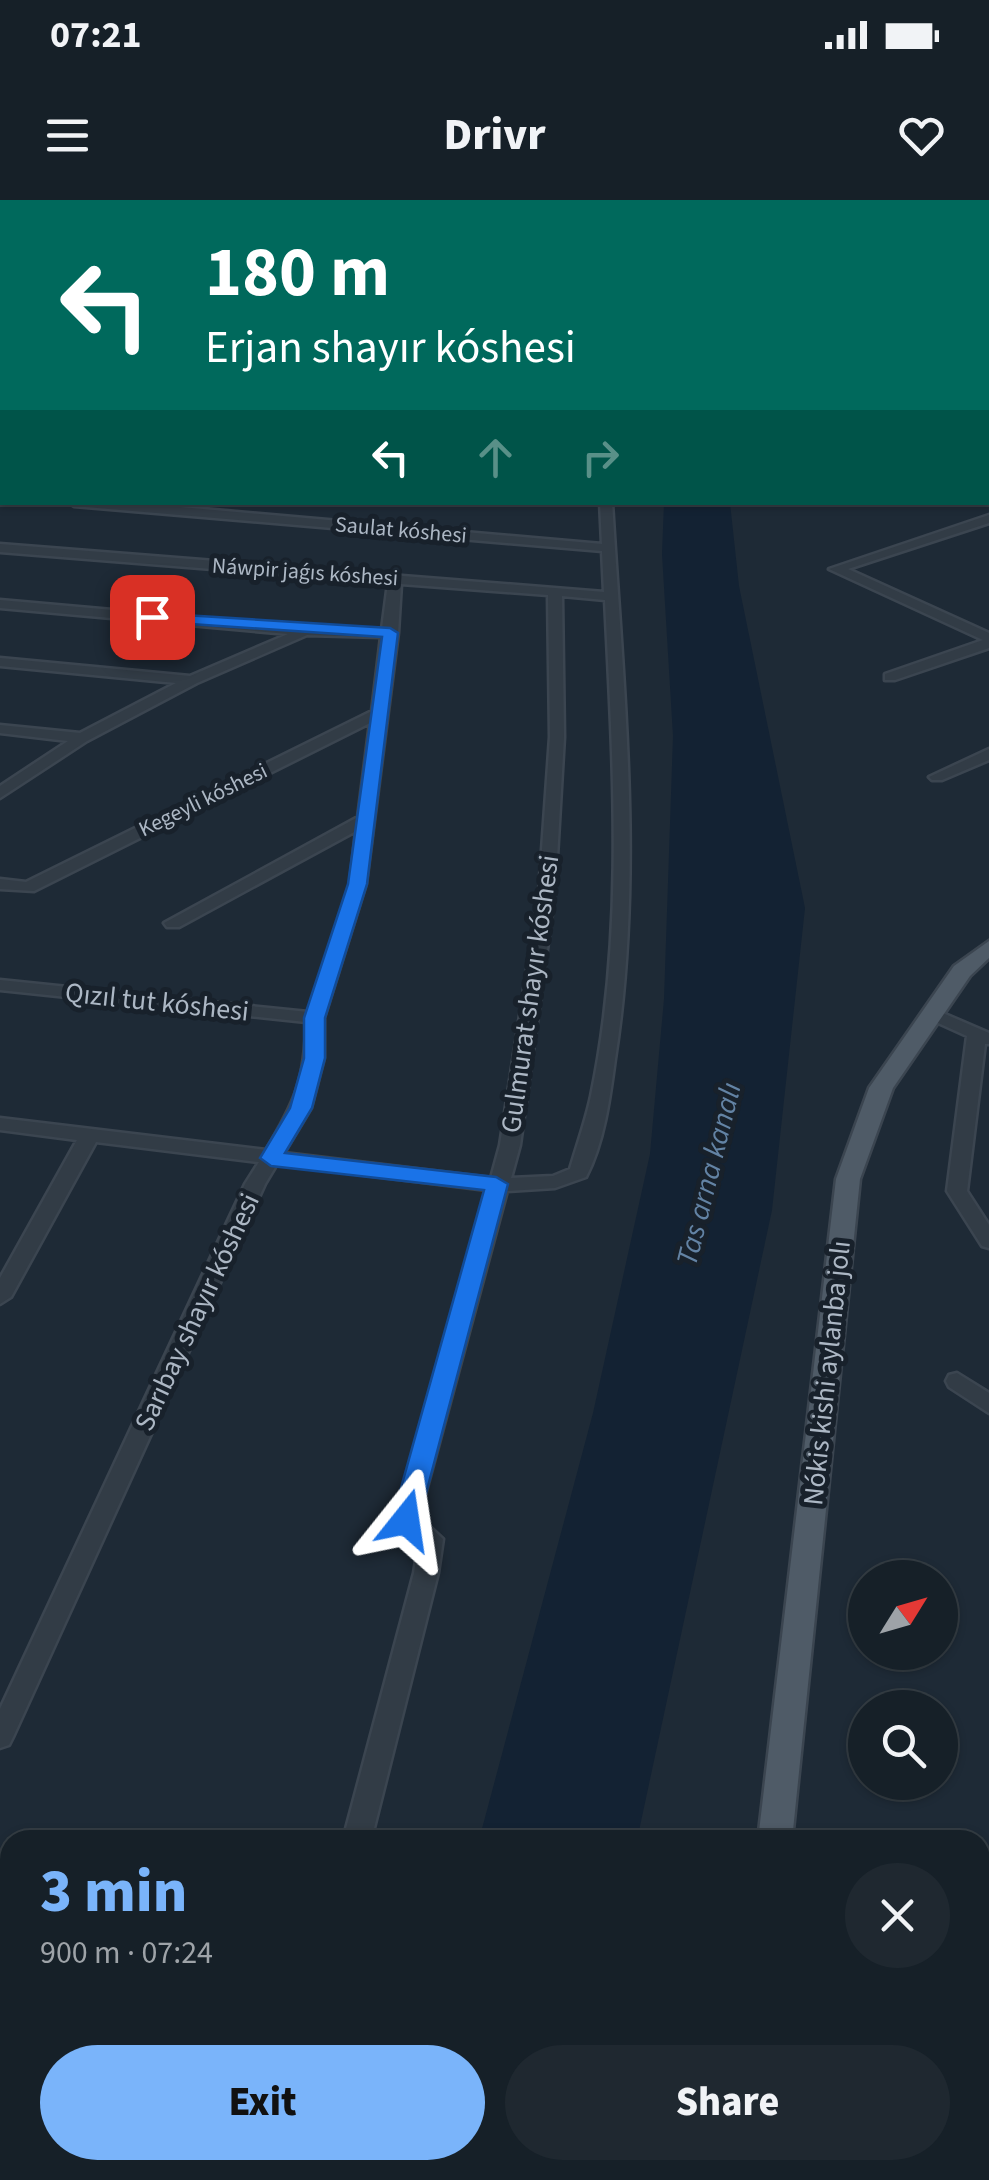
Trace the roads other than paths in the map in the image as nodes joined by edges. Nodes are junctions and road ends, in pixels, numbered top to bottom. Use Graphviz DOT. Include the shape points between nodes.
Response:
graph roads {
  1 [pos="109,505"];
  2 [pos="606,505"];
  3 [pos="989,519"];
  4 [pos="0,548"];
  5 [pos="608,548"];
  6 [pos="395,579"];
  7 [pos="554,592"];
  8 [pos="609,596"];
  9 [pos="0,604"];
  10 [pos="305,630"];
  11 [pos="390,633"];
  12 [pos="989,641"];
  13 [pos="0,662"];
  14 [pos="890,677"];
  15 [pos="192,680"];
  16 [pos="379,713"];
  17 [pos="0,729"];
  18 [pos="82,738"];
  19 [pos="989,754"];
  20 [pos="937,777"];
  21 [pos="0,793"];
  22 [pos="366,819"];
  23 [pos="0,884"];
  24 [pos="173,923"];
  25 [pos="989,947"];
  26 [pos="0,985"];
  27 [pos="931,1014"];
  28 [pos="314,1018"];
  29 [pos="983,1036"];
  30 [pos="0,1124"];
  31 [pos="89,1136"];
  32 [pos="271,1158"];
  33 [pos="496,1184"];
  34 [pos="989,1241"];
  35 [pos="0,1298"];
  36 [pos="957,1381"];
  37 [pos="989,1405"];
  38 [pos="0,1737"];
  39 [pos="359,1830"];
  40 [pos="776,1830"];
  1 -- 5 [label="street, Saulat kóshesi"];
  2 -- 5 [label="street"];
  3 -- 12 [label="street" via="836,570"];
  4 -- 6 [label="street, Náwpir jaǵıs kóshesi"];
  5 -- 8 [label="street"];
  6 -- 7 [label="street, Náwpir jaǵıs kóshesi"];
  6 -- 11 [label="street, Sarıbay shayır kóshesi"];
  7 -- 8 [label="street, Náwpir jaǵıs kóshesi"];
  7 -- 33 [label="street, Gulmurat shayır kóshesi" via="557,738 547,892 510,1146"];
  8 -- 33 [label="street" via="619,837 616,1011 579,1173 555,1182"];
  9 -- 10 [label="street"];
  10 -- 11 [label="street"];
  10 -- 15 [label="street"];
  11 -- 16 [label="street, Sarıbay shayır kóshesi"];
  12 -- 14 [label="street"];
  13 -- 15 [label="street"];
  15 -- 18 [label="street"];
  16 -- 22 [label="street, Sarıbay shayır kóshesi"];
  16 -- 23 [label="street, Kegeyli kóshesi" via="28,887"];
  17 -- 18 [label="street"];
  18 -- 21 [label="street"];
  19 -- 20 [label="street"];
  22 -- 24 [label="street"];
  22 -- 28 [label="street, Sarıbay shayır kóshesi" via="358,884"];
  25 -- 27 [label="main road, Nókis kishi aylanba jolı" via="962,970"];
  26 -- 28 [label="street, Qızıl tut kóshesi"];
  27 -- 29 [label="street"];
  27 -- 40 [label="main road, Nókis kishi aylanba jolı" via="881,1088 848,1179"];
  28 -- 32 [label="street, Sarıbay shayır kóshesi" via="314,1058 301,1108"];
  29 -- 34 [label="street" via="957,1190"];
  30 -- 31 [label="street"];
  31 -- 32 [label="street"];
  31 -- 35 [label="street"];
  32 -- 33 [label="street"];
  32 -- 38 [label="street, Sarıbay shayır kóshesi"];
  33 -- 39 [label="street, Gulmurat shayır kóshesi" via="406,1520 430,1539 426,1573"];
  36 -- 37 [label="street"];
}
